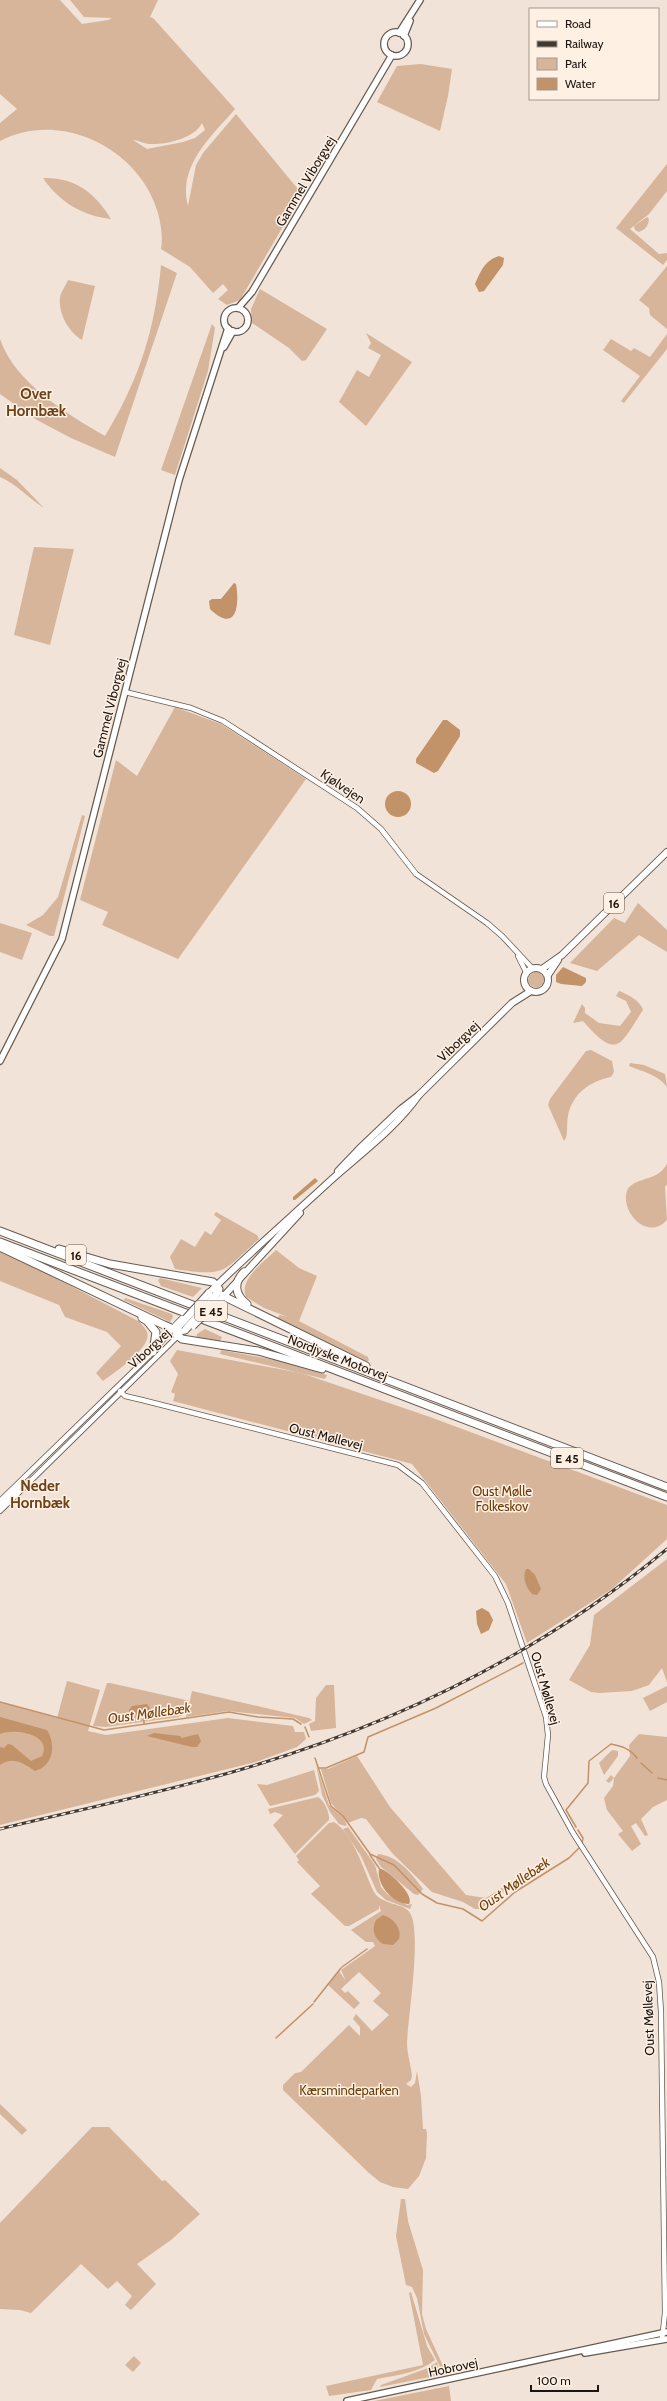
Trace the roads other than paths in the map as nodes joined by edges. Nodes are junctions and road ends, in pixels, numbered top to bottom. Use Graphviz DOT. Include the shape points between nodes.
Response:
graph roads {
  1 [pos="419,3"];
  2 [pos="402,34"];
  3 [pos="390,54"];
  4 [pos="252,292"];
  5 [pos="238,308"];
  6 [pos="245,312"];
  7 [pos="228,328"];
  8 [pos="233,331"];
  9 [pos="221,352"];
  10 [pos="125,692"];
  11 [pos="667,852"];
  12 [pos="562,955"];
  13 [pos="542,969"];
  14 [pos="529,970"];
  15 [pos="548,975"];
  16 [pos="525,985"];
  17 [pos="531,991"];
  18 [pos="512,1003"];
  19 [pos="0,1061"];
  20 [pos="311,1200"];
  21 [pos="0,1230"];
  22 [pos="0,1242"];
  23 [pos="0,1247"];
  24 [pos="244,1272"];
  25 [pos="218,1293"];
  26 [pos="116,1302"];
  27 [pos="256,1312"];
  28 [pos="179,1329"];
  29 [pos="153,1352"];
  30 [pos="120,1391"];
  31 [pos="467,1419"];
  32 [pos="498,1421"];
  33 [pos="28,1474"];
  34 [pos="667,1487"];
  35 [pos="667,1497"];
  36 [pos="0,1501"];
  37 [pos="0,1506"];
  38 [pos="0,1511"];
  39 [pos="665,2313"];
  40 [pos="667,2321"];
  41 [pos="665,2332"];
  42 [pos="665,2339"];
  43 [pos="562,2355"];
  44 [pos="347,2401"];
  1 -- 2 [label="main road"];
  2 -- 3 [label="main road" via="408,44 406,50 400,55"];
  2 -- 3 [label="main road" via="391,34 386,37 384,46"];
  3 -- 4 [label="main road, Gammel Viborgvej" via="342,142"];
  4 -- 5 [label="main road, Gammel Viborgvej"];
  4 -- 6 [label="main road, Gammel Viborgvej"];
  5 -- 6 [label="main road"];
  5 -- 7 [label="main road" via="231,309 225,314 224,323"];
  6 -- 8 [label="main road" via="248,318 246,326"];
  7 -- 8 [label="main road"];
  7 -- 9 [label="main road, Gammel Viborgvej"];
  8 -- 9 [label="main road, Gammel Viborgvej"];
  9 -- 10 [label="main road, Gammel Viborgvej" via="179,480"];
  10 -- 14 [label="street, Kjølvejen" via="191,708 223,721 364,813 381,829 416,874 487,923 515,951"];
  10 -- 19 [label="main road, Gammel Viborgvej" via="62,939"];
  11 -- 12 [label="main road, 16"];
  12 -- 13 [label="main road, 16"];
  12 -- 15 [label="main road, 16"];
  13 -- 14 [label="main road"];
  13 -- 15 [label="main road"];
  14 -- 16 [label="main road" via="524,977"];
  15 -- 17 [label="main road, 16" via="545,989"];
  16 -- 17 [label="main road"];
  16 -- 18 [label="main road, Viborgvej / 16"];
  17 -- 18 [label="main road, Viborgvej / 16"];
  18 -- 20 [label="main road, Viborgvej / 16" via="388,1129"];
  20 -- 24 [label="main road, Viborgvej / 16"];
  20 -- 25 [label="main road, Viborgvej / 16"];
  21 -- 25 [label="highway, 16" via="83,1257 210,1281"];
  21 -- 32 [label="highway, Nordjyske Motorvej / E 45"];
  22 -- 31 [label="highway, Nordjyske Motorvej / E 45"];
  23 -- 26 [label="highway, 16"];
  24 -- 25 [label="main road, Viborgvej / 16"];
  24 -- 27 [label="highway" via="237,1282 237,1291 240,1299"];
  25 -- 27 [label="highway"];
  25 -- 28 [label="highway, bridge"];
  25 -- 28 [label="main road, Viborgvej / 16, bridge" via="192,1326"];
  26 -- 28 [label="highway, 16"];
  26 -- 29 [label="highway" via="153,1326 156,1337"];
  27 -- 32 [label="highway" via="362,1364"];
  28 -- 29 [label="street, Viborgvej"];
  28 -- 30 [label="street, Viborgvej"];
  28 -- 31 [label="highway" via="284,1357"];
  29 -- 33 [label="street, Viborgvej"];
  30 -- 38 [label="street, Viborgvej"];
  30 -- 39 [label="street, Oust Møllevej" via="137,1399 398,1465 422,1483 495,1576 508,1603 546,1717 546,1784 573,1833 653,1957 656,1966 661,2012"];
  31 -- 35 [label="highway, Nordjyske Motorvej / E 45"];
  32 -- 34 [label="highway, Nordjyske Motorvej / E 45"];
  33 -- 36 [label="street, Viborgvej"];
  33 -- 37 [label="street"];
  39 -- 40 [label="street, Oust Møllevej"];
  39 -- 41 [label="street, Oust Møllevej"];
  41 -- 42 [label="street, Oust Møllevej"];
  41 -- 43 [label="main road, Hobrovej"];
  42 -- 43 [label="main road, Hobrovej"];
  43 -- 44 [label="main road, Hobrovej"];
}
